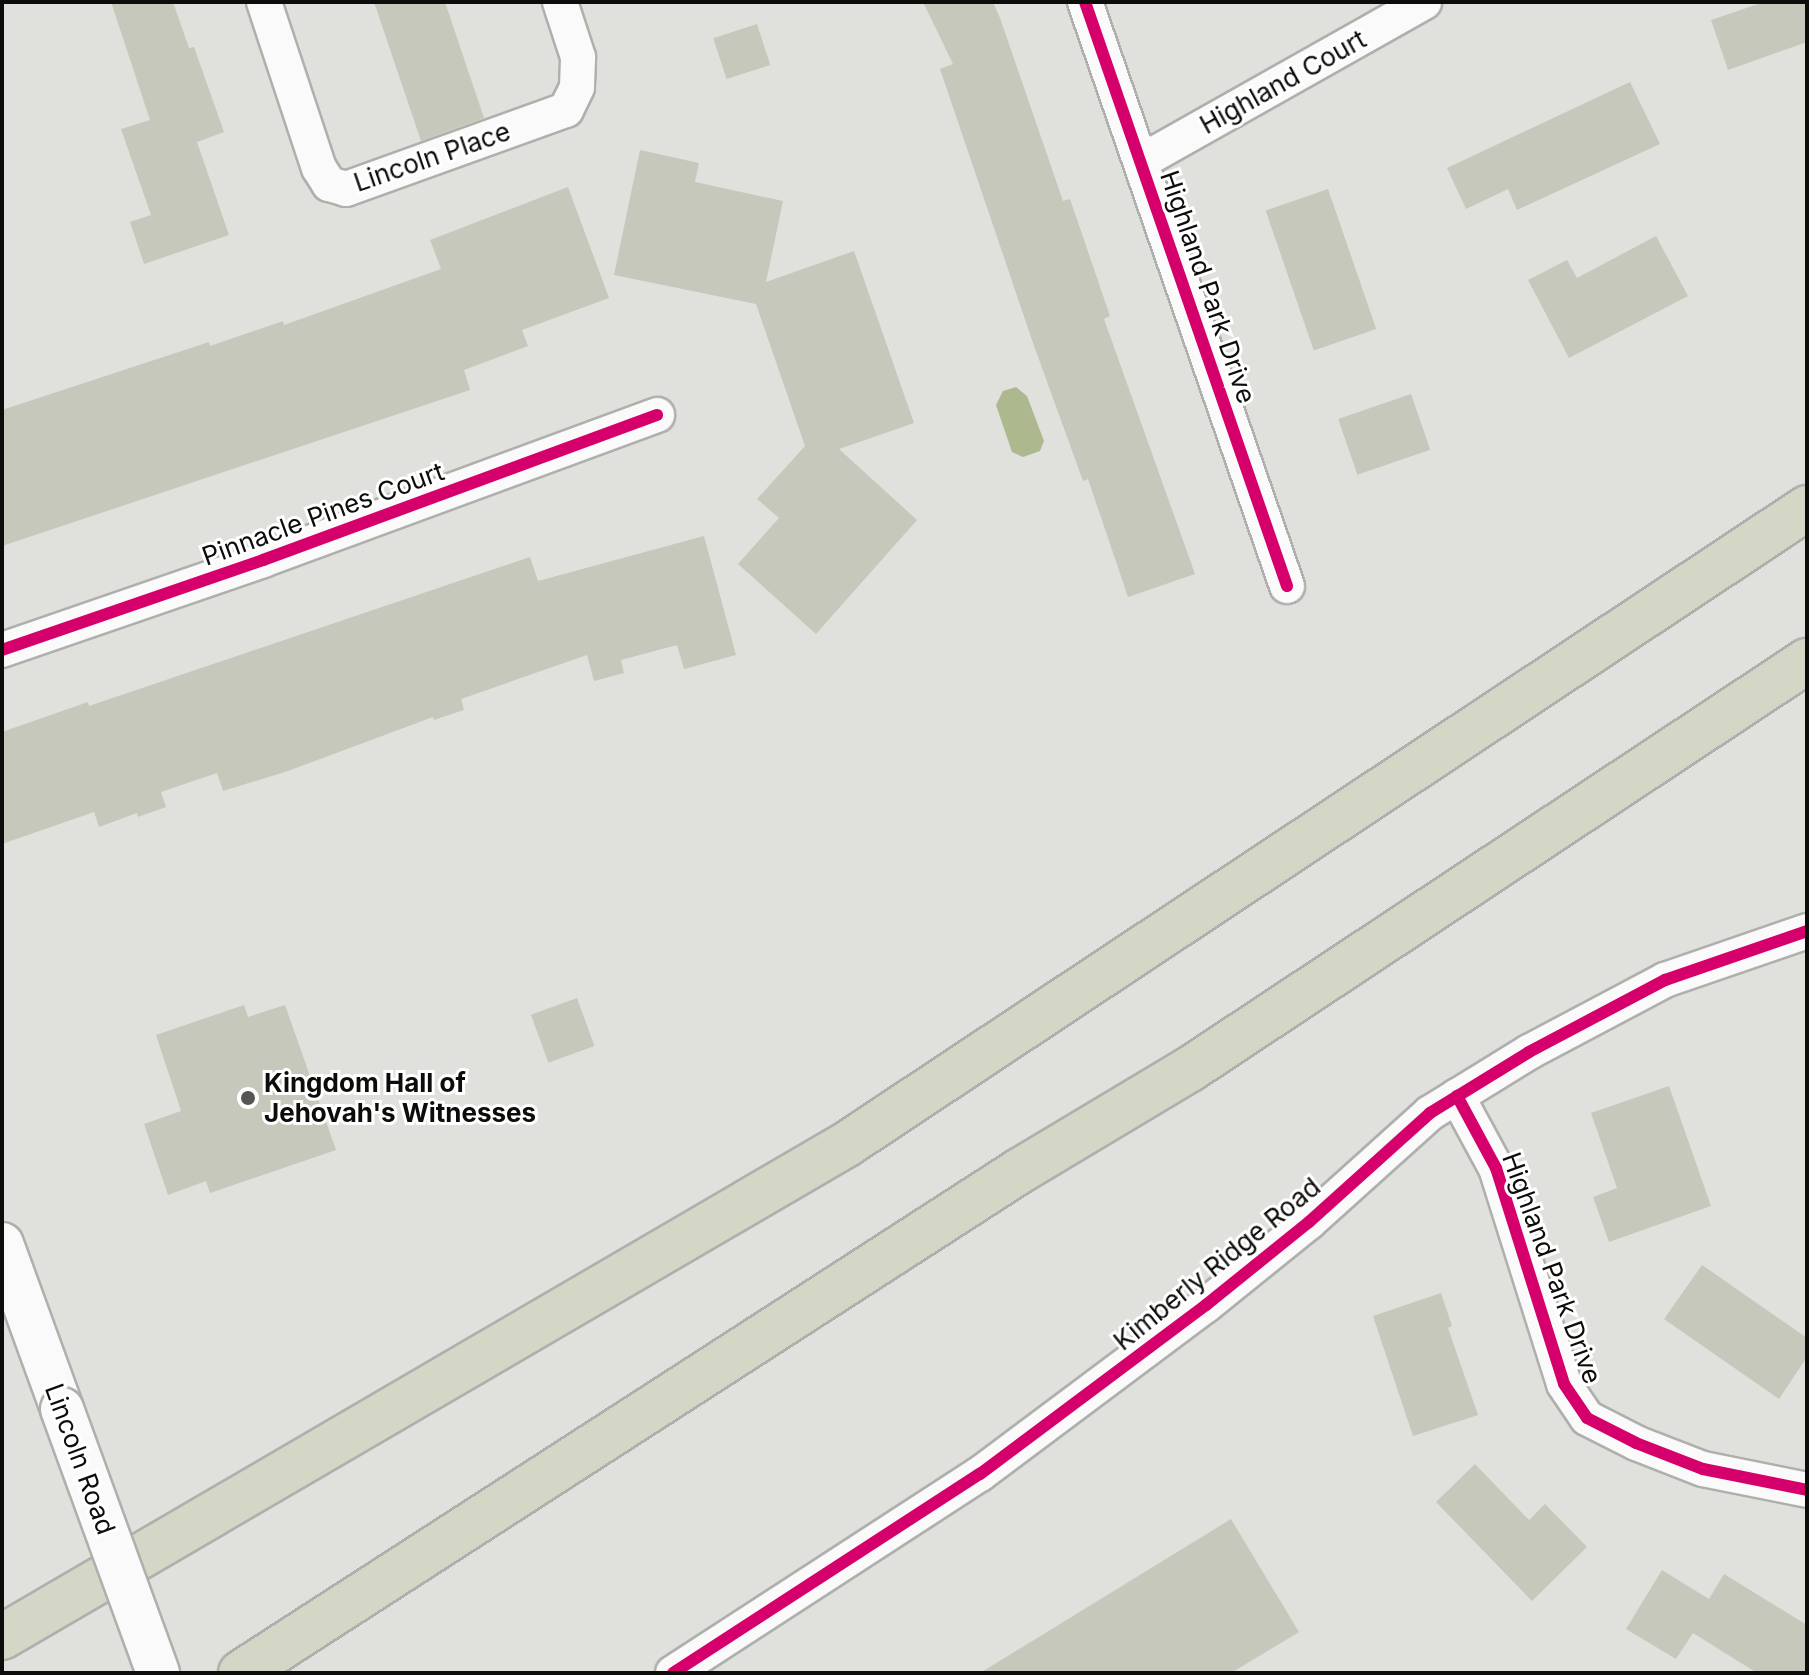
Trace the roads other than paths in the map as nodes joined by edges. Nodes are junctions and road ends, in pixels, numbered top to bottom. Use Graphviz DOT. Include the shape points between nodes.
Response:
graph roads {
  1 [pos="264,2"];
  2 [pos="560,2"];
  3 [pos="1085,2"];
  4 [pos="1424,2"];
  5 [pos="1142,161"];
  6 [pos="657,415"];
  7 [pos="1807,508"];
  8 [pos="1287,586"];
  9 [pos="2,650"];
  10 [pos="1807,661"];
  11 [pos="1807,931"];
  12 [pos="1457,1096"];
  13 [pos="2,1244"];
  14 [pos="1807,1490"];
  15 [pos="409,1566"];
  16 [pos="2,1637"];
  17 [pos="158,1673"];
  18 [pos="221,1673"];
  19 [pos="241,1673"];
  20 [pos="673,1673"];
  1 -- 2 [label="street, Lincoln Place" via="319,168 329,184 346,189 566,110 577,87 578,57"];
  3 -- 5 [label="street, Highland Park Drive"];
  4 -- 5 [label="street, Highland Court"];
  5 -- 8 [label="street, Highland Park Drive"];
  6 -- 9 [label="street, Pinnacle Pines Court"];
  7 -- 16 [label="highway" via="847,1144"];
  10 -- 15 [label="highway" via="1190,1069 1021,1170"];
  11 -- 12 [label="street, Kimberly Ridge Road" via="1665,980"];
  12 -- 14 [label="street, Highland Park Drive" via="1496,1168 1564,1384 1587,1418 1703,1469"];
  12 -- 20 [label="street, Kimberly Ridge Road" via="1430,1113 1309,1222 1206,1305 980,1474"];
  13 -- 17 [label="street, Lincoln Road, bridge"];
  15 -- 18 [label="highway"];
  15 -- 19 [label="highway"];
}
